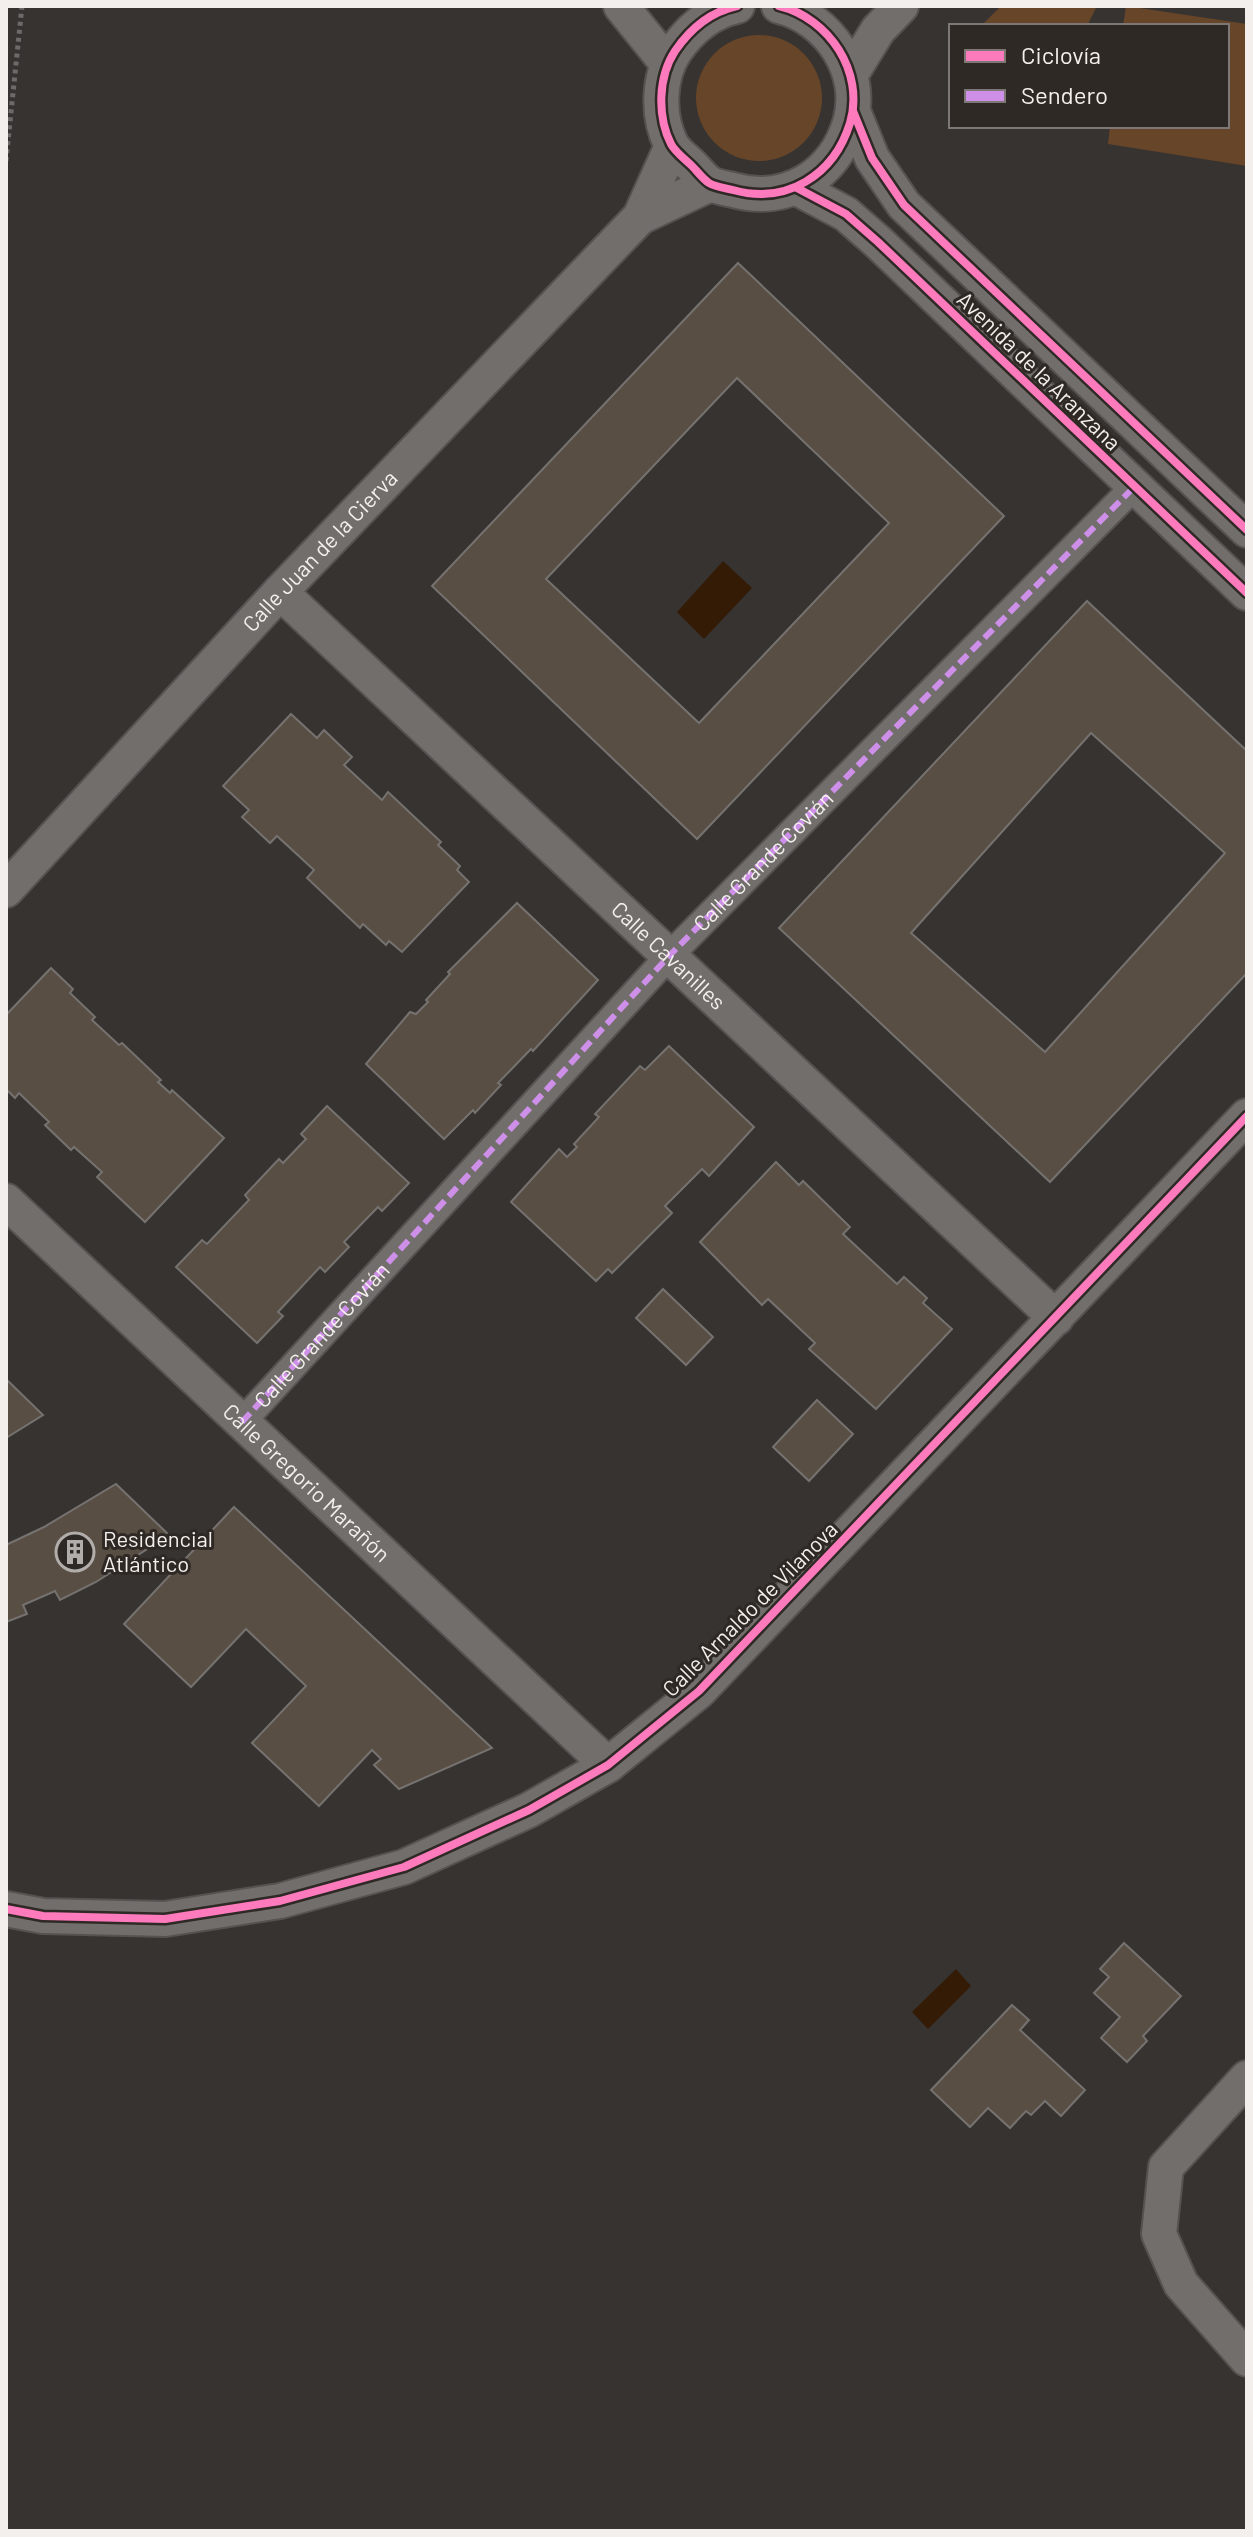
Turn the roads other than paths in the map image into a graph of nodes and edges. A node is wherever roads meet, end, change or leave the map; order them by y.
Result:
1 (621, 6) edge
2 (782, 6) edge
3 (901, 6) edge
4 (726, 7) edge
5 (667, 63) junction
6 (851, 74) junction
7 (853, 111) junction
8 (672, 146) junction
9 (710, 184) junction
10 (797, 188) junction
11 (640, 217) junction
12 (1135, 486) junction
13 (1247, 530) edge
14 (280, 592) junction
15 (1247, 593) edge
16 (6, 890) edge
17 (669, 956) junction
18 (1247, 1116) edge
19 (6, 1201) edge
20 (1056, 1318) junction
21 (242, 1422) junction
22 (608, 1765) junction
23 (6, 1909) edge
24 (1247, 2078) edge
25 (1247, 2359) edge

1 - 5 street
2 - 6 street
3 - 6 street
4 - 5 street
5 - 8 street
6 - 7 street
7 - 10 street
7 - 13 street, Avenida de la Aranzana
8 - 9 street
8 - 11 street, Calle Juan de la Cierva
9 - 10 street
9 - 11 street, Calle Juan de la Cierva
10 - 12 street, Avenida de la Aranzana
11 - 14 street, Calle Juan de la Cierva
12 - 15 street, Avenida de la Aranzana
12 - 17 street, Calle Grande Covián
14 - 16 street, Calle Juan de la Cierva
14 - 17 street, Calle Cavanilles
17 - 20 street, Calle Cavanilles
17 - 21 street, Calle Grande Covián
18 - 20 street, Calle Arnaldo de Vilanova
19 - 21 street, Calle Gregorio Marañón
20 - 22 street, Calle Arnaldo de Vilanova
21 - 22 street, Calle Gregorio Marañón
22 - 23 street, Calle Arnaldo de Vilanova
24 - 25 street

